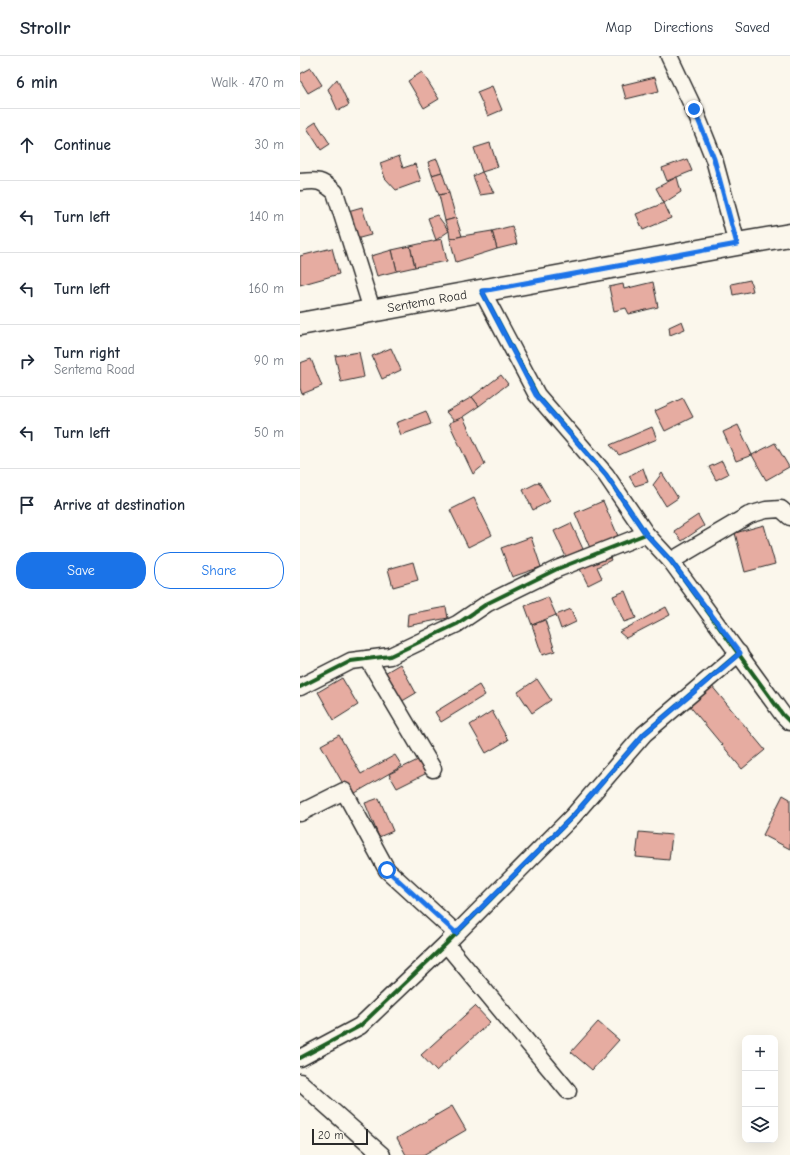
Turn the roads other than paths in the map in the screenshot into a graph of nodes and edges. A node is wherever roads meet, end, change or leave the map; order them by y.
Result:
1 (670, 56) edge
2 (300, 182) edge
3 (790, 235) edge
4 (737, 244) junction
5 (482, 291) junction
6 (372, 310) junction
7 (300, 324) edge
8 (790, 517) edge
9 (646, 534) junction
10 (671, 561) junction
11 (740, 653) junction
12 (368, 659) junction
13 (300, 687) edge
14 (790, 722) edge
15 (433, 769) dead end
16 (300, 813) edge
17 (451, 939) junction
18 (300, 1058) edge
19 (300, 1082) edge
20 (568, 1091) dead end
21 (382, 1155) edge

1 - 4 street
2 - 6 street
3 - 4 main road, Sentema Road
4 - 5 main road, Sentema Road
5 - 6 main road, Sentema Road
5 - 9 street
6 - 7 main road, Sentema Road
8 - 10 street
9 - 10 street
9 - 12 street
10 - 11 street
11 - 14 street
11 - 17 street
12 - 13 street
12 - 15 street
16 - 17 street
17 - 18 street
17 - 20 street
19 - 21 street

